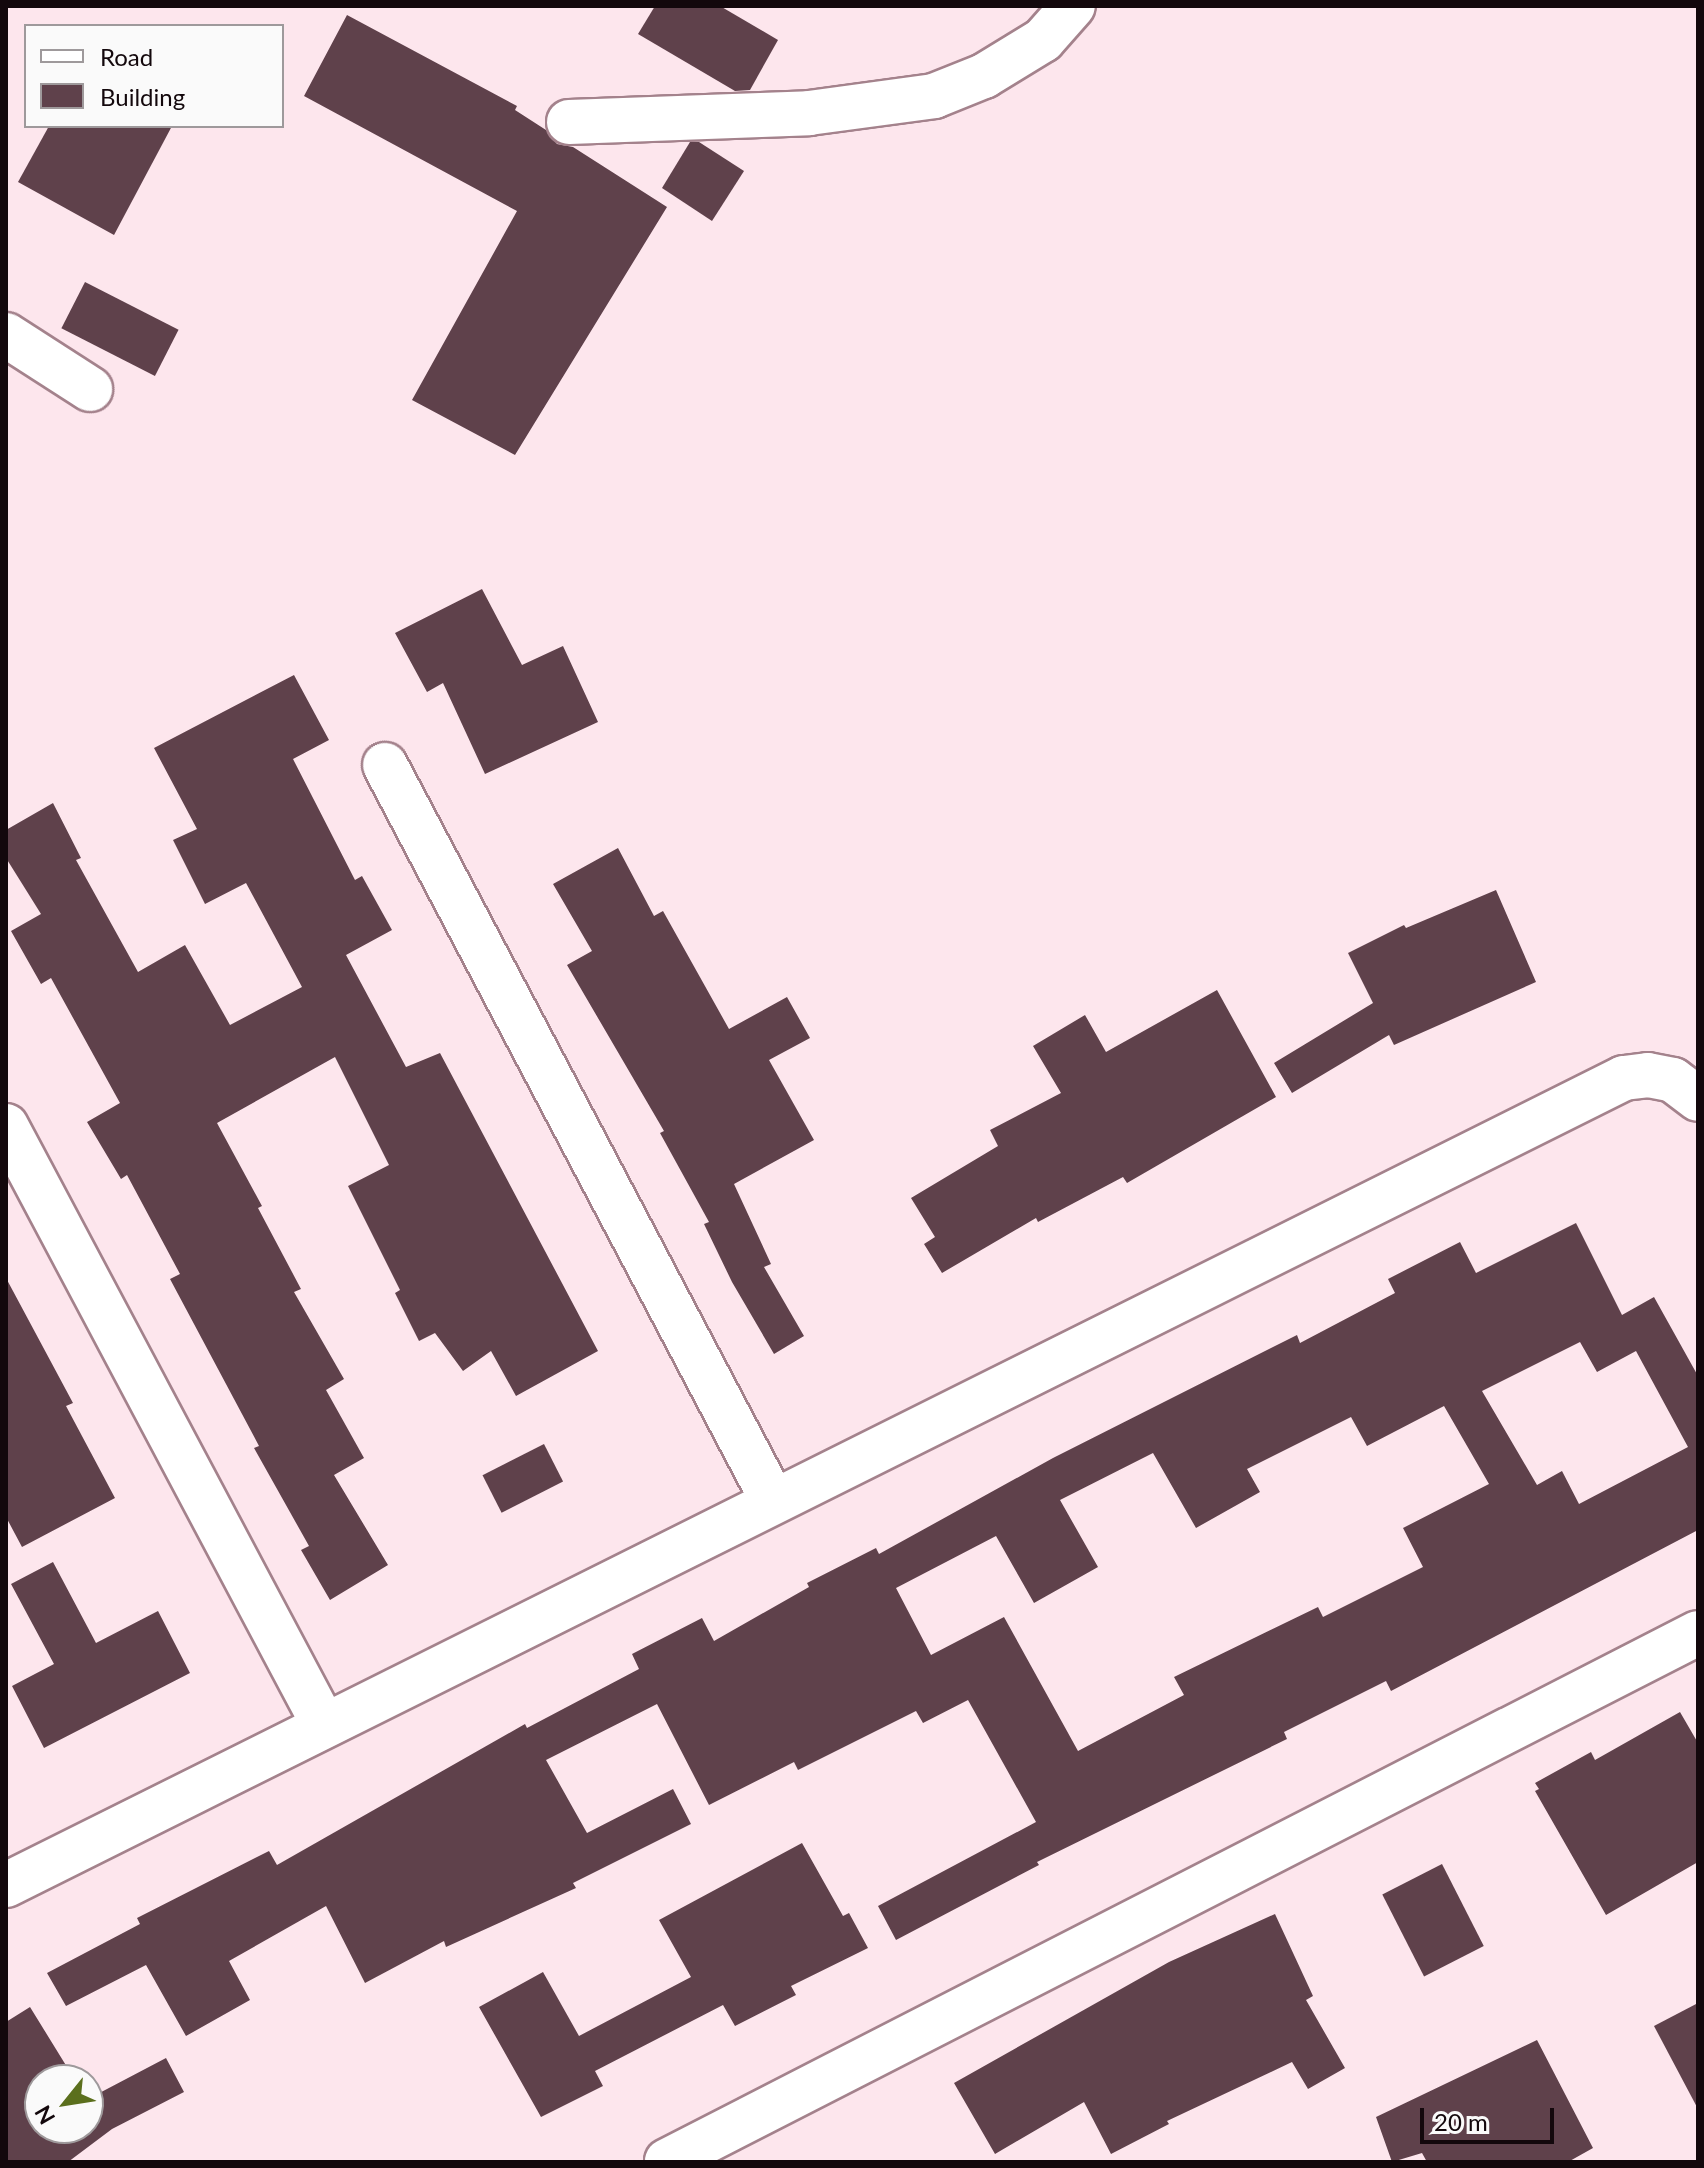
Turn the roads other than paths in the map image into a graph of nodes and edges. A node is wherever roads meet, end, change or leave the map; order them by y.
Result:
1 (1073, 6) edge
2 (569, 122) dead end
3 (6, 335) edge
4 (90, 389) dead end
5 (385, 765) dead end
6 (1698, 1099) edge
7 (6, 1126) edge
8 (773, 1501) junction
9 (1698, 1633) edge
10 (324, 1725) junction
11 (6, 1885) edge
12 (667, 2161) edge

1 - 2 street
3 - 4 street
5 - 8 street
6 - 8 street
7 - 10 street
8 - 10 street
9 - 12 street
10 - 11 street

